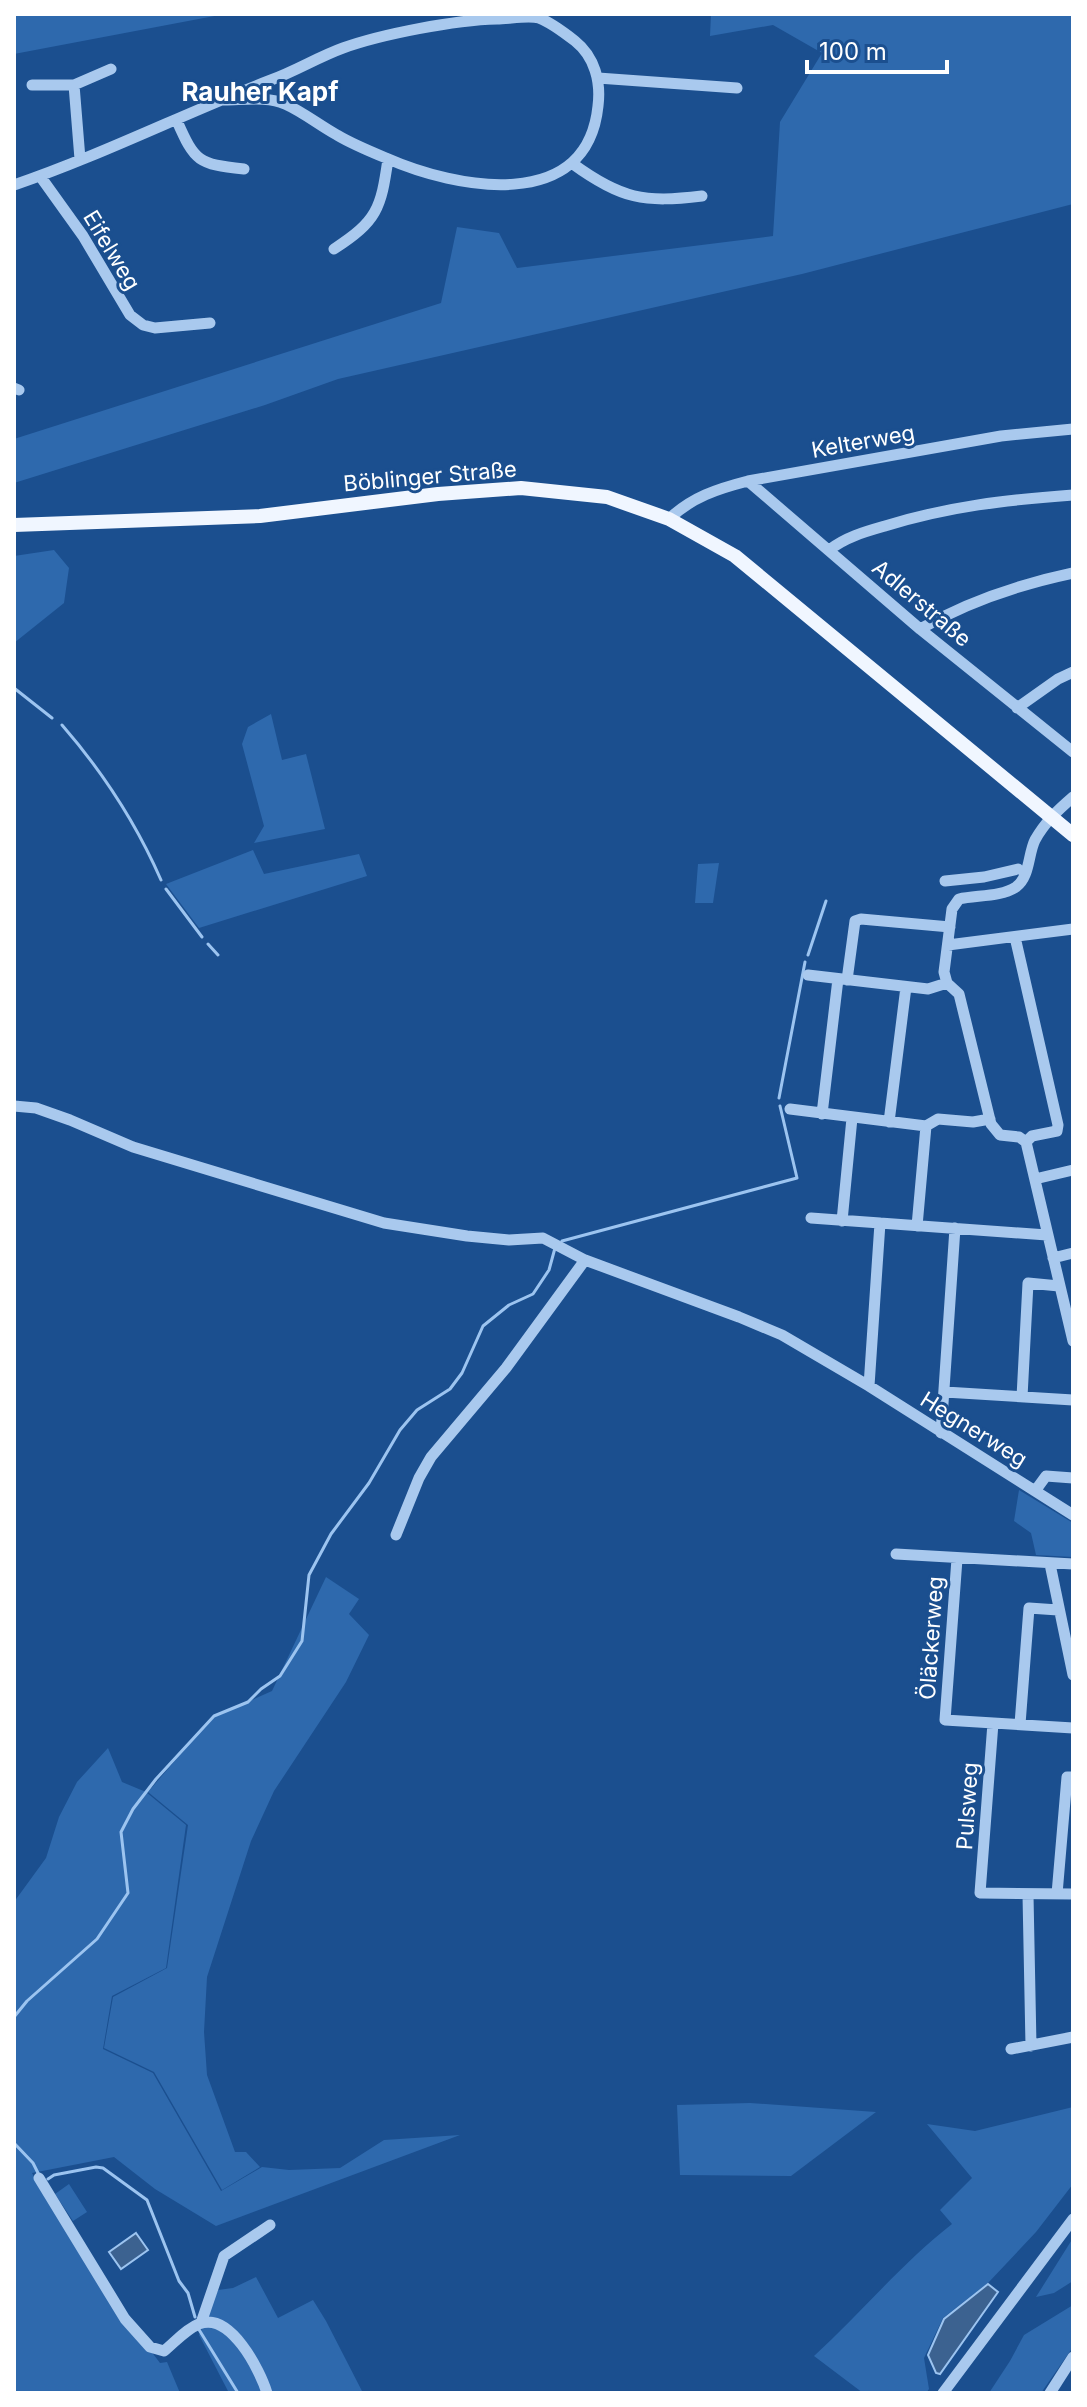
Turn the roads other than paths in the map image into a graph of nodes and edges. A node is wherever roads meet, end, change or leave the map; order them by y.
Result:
1 (541, 16) edge
2 (111, 69) dead end
3 (598, 78) junction
4 (273, 80) junction
5 (32, 85) dead end
6 (74, 85) junction
7 (737, 88) dead end
8 (225, 100) junction
9 (282, 102) junction
10 (177, 121) junction
11 (80, 159) junction
12 (388, 159) junction
13 (573, 164) junction
14 (244, 169) dead end
15 (40, 176) junction
16 (14, 185) edge
17 (702, 196) dead end
18 (334, 249) dead end
19 (210, 323) dead end
20 (1073, 429) edge
21 (748, 481) junction
22 (1073, 495) edge
23 (669, 519) junction
24 (14, 525) edge
25 (829, 550) junction
26 (1073, 573) edge
27 (920, 629) junction
28 (1073, 672) edge
29 (1017, 708) junction
30 (1073, 752) edge
31 (1073, 797) edge
32 (1051, 816) junction
33 (1073, 835) edge
34 (1018, 869) dead end
35 (945, 881) dead end
36 (950, 927) junction
37 (1073, 929) edge
38 (1015, 937) junction
39 (948, 945) junction
40 (808, 975) dead end
41 (843, 979) junction
42 (947, 983) junction
43 (906, 987) junction
44 (14, 1106) edge
45 (790, 1109) dead end
46 (822, 1114) junction
47 (852, 1118) junction
48 (990, 1119) junction
49 (889, 1122) junction
50 (926, 1126) junction
51 (1026, 1142) junction
52 (1073, 1170) edge
53 (1035, 1179) junction
54 (811, 1218) dead end
55 (842, 1221) junction
56 (880, 1223) junction
57 (917, 1226) junction
58 (955, 1228) junction
59 (1047, 1235) junction
60 (1073, 1253) edge
61 (1053, 1258) junction
62 (585, 1260) junction
63 (1059, 1286) junction
64 (1073, 1339) edge
65 (869, 1386) junction
66 (945, 1392) junction
67 (1022, 1397) junction
68 (1073, 1400) edge
69 (941, 1433) junction
70 (1073, 1478) edge
71 (1035, 1491) junction
72 (1073, 1515) edge
73 (396, 1535) dead end
74 (896, 1554) dead end
75 (957, 1559) junction
76 (1050, 1564) junction
77 (1073, 1564) edge
78 (1058, 1610) junction
79 (1073, 1675) edge
80 (993, 1723) junction
81 (1020, 1724) junction
82 (1073, 1728) edge
83 (1073, 1777) edge
84 (1057, 1894) junction
85 (1073, 1894) edge
86 (1028, 1895) junction
87 (1073, 2037) edge
88 (1031, 2046) junction
89 (1011, 2049) dead end
90 (39, 2178) dead end
91 (1073, 2219) edge
92 (270, 2225) dead end
93 (201, 2323) junction
94 (1073, 2357) edge
95 (267, 2393) edge
96 (943, 2393) edge
97 (1050, 2393) edge

1 - 3 street
1 - 4 street
2 - 6 street
3 - 7 street
3 - 13 street
4 - 8 street
4 - 9 street
5 - 6 street
6 - 11 street
8 - 9 street
8 - 10 street
9 - 12 street
10 - 11 street
10 - 14 street
11 - 15 street
12 - 13 street
12 - 18 street
13 - 17 street
15 - 16 street
15 - 19 street, Eifelweg
20 - 21 street, Kelterweg
21 - 23 street, Kelterweg
21 - 25 street, Adlerstraße
22 - 25 street
23 - 24 main road, Böblinger Straße
23 - 32 main road, Böblinger Straße
25 - 27 street, Adlerstraße
26 - 27 street
27 - 29 street, Adlerstraße
28 - 29 street
29 - 30 street, Adlerstraße
31 - 32 street
32 - 33 main road, Böblinger Straße
32 - 36 street
34 - 35 street
36 - 39 street
36 - 41 street
37 - 38 street
38 - 39 street
38 - 51 street
39 - 42 street
40 - 41 street
41 - 43 street
41 - 46 street
42 - 43 street
42 - 48 street
43 - 49 street
44 - 62 street, Hegnerweg
45 - 46 street
46 - 47 street
47 - 49 street
47 - 55 street
48 - 50 street
48 - 51 street
49 - 50 street
50 - 57 street
51 - 53 street
52 - 53 street
53 - 59 street
54 - 55 street
55 - 56 street
56 - 57 street
56 - 65 street
57 - 58 street
58 - 59 street
58 - 66 street
59 - 61 street
60 - 61 street
61 - 63 street
62 - 65 street, Hegnerweg
62 - 73 street
63 - 64 street
63 - 67 street
65 - 69 street, Hegnerweg
66 - 67 street
66 - 69 street
67 - 68 street
69 - 71 street, Hegnerweg
70 - 71 street
71 - 72 street, Hegnerweg
74 - 75 street, Öläckerweg
75 - 76 street, Öläckerweg
75 - 80 street, Öläckerweg
76 - 77 street, Öläckerweg
76 - 78 street
78 - 79 street
78 - 81 street
80 - 81 street
80 - 86 street, Pulsweg
81 - 82 street
83 - 84 street
84 - 85 street
84 - 86 street
86 - 88 street
87 - 88 street
88 - 89 street
90 - 93 street
91 - 96 street
92 - 93 street
93 - 95 street
94 - 97 street

